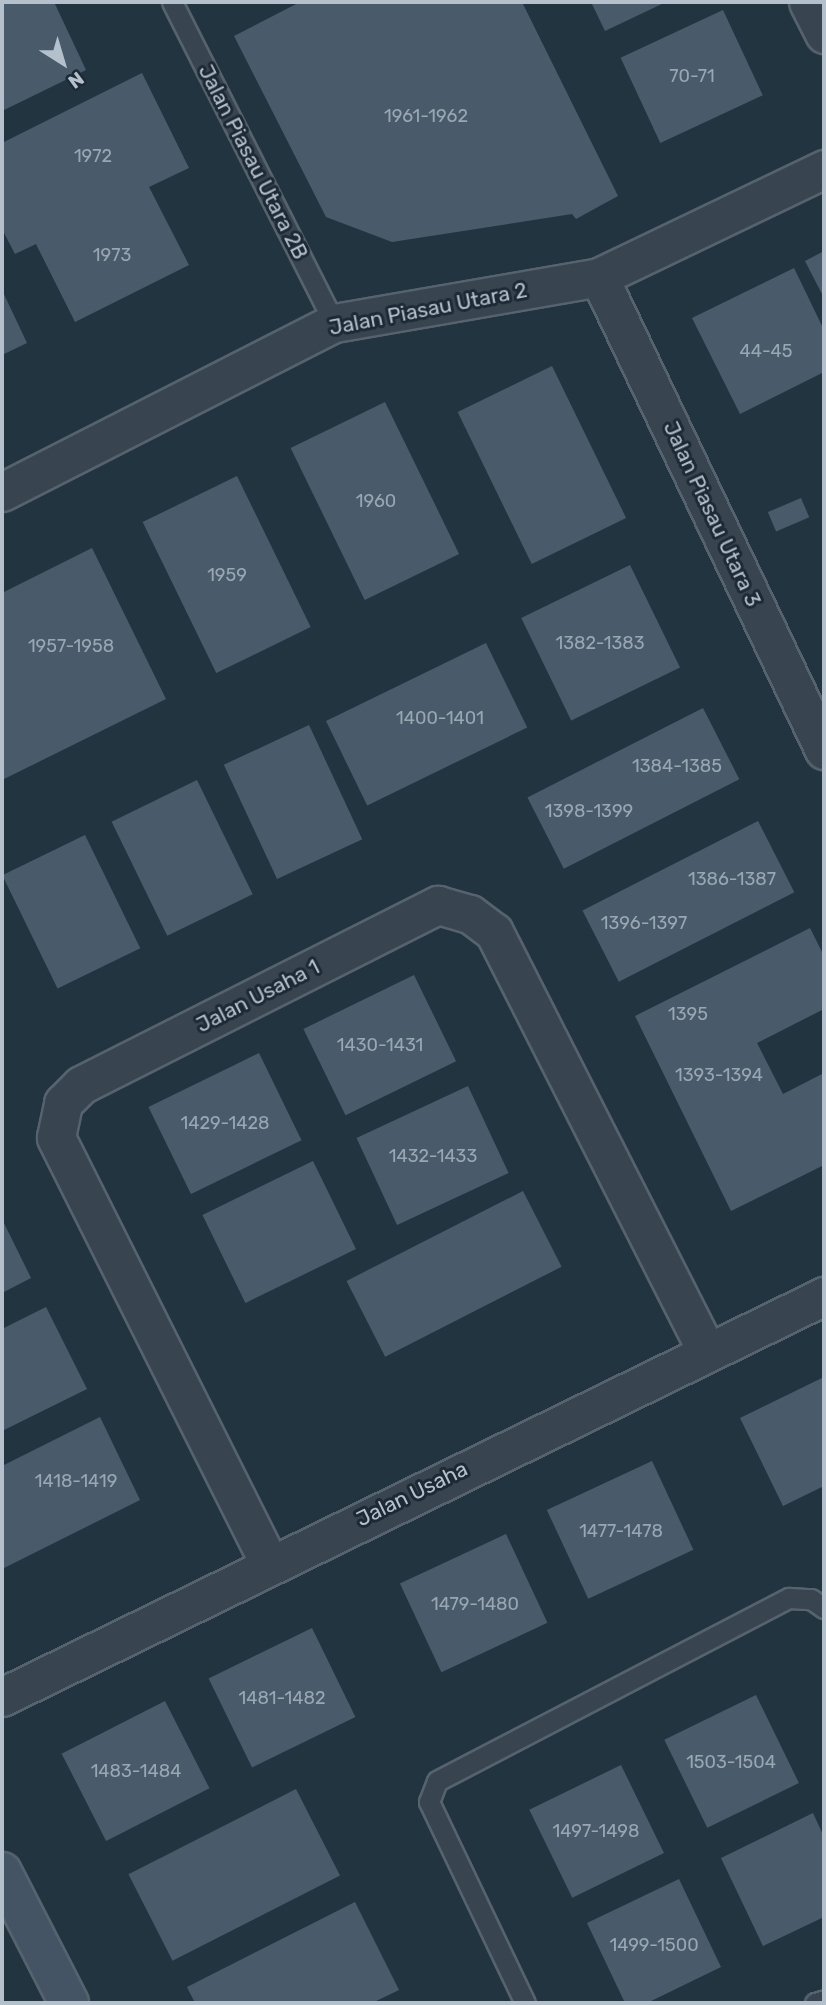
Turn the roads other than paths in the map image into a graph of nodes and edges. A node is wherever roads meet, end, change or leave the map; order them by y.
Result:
1 (172, 2) edge
2 (808, 2) edge
3 (824, 34) edge
4 (824, 169) edge
5 (599, 277) junction
6 (334, 323) junction
7 (2, 492) edge
8 (811, 688) edge
9 (824, 750) edge
10 (824, 1296) edge
11 (707, 1352) junction
12 (269, 1563) junction
13 (824, 1608) edge
14 (2, 1697) edge
15 (2, 1871) edge
16 (824, 2000) edge
17 (69, 2003) edge
18 (525, 2003) edge
19 (815, 2003) edge

1 - 6 lane, Jalan Piasau Utara 2B
2 - 3 street
4 - 5 street, Jalan Piasau Utara 2
5 - 6 street, Jalan Piasau Utara 2
5 - 8 street, Jalan Piasau Utara 3
6 - 7 street, Jalan Piasau Utara 2
8 - 9 street, Jalan Piasau Utara 3
10 - 11 street, Jalan Usaha
11 - 12 street, Jalan Usaha
11 - 12 street, Jalan Usaha 1
12 - 14 street, Jalan Usaha
13 - 18 lane
15 - 17 street
16 - 19 lane

